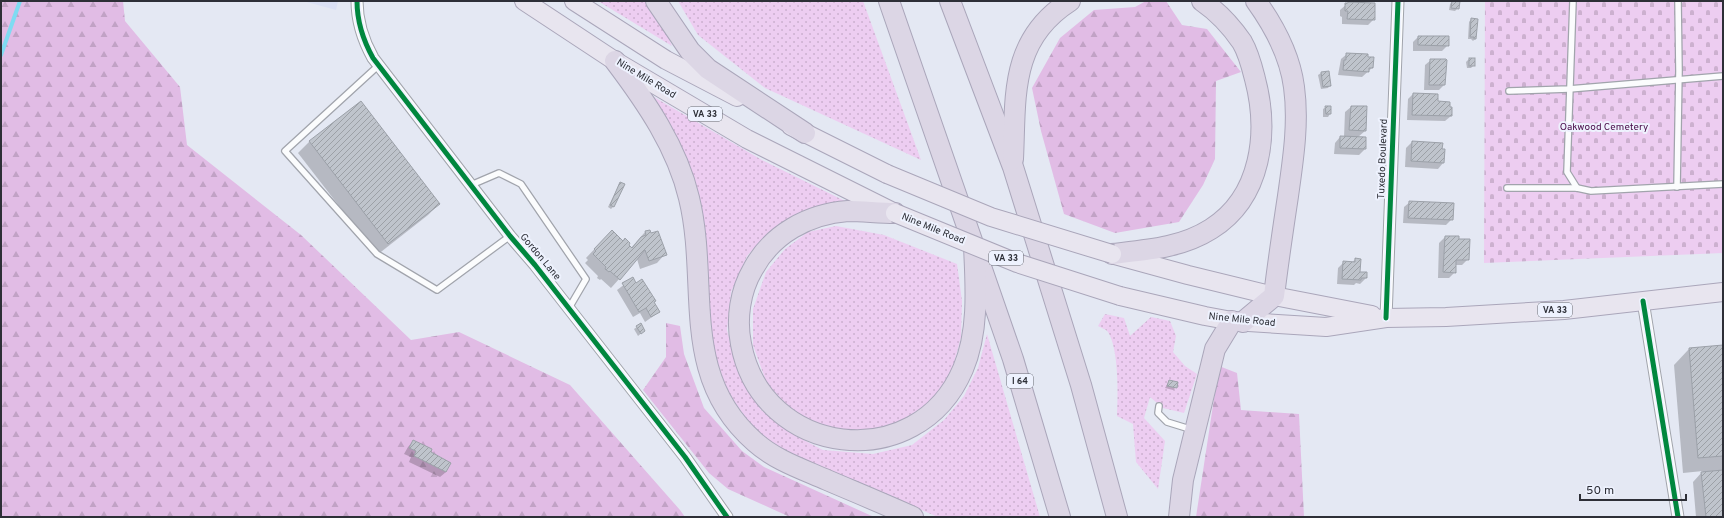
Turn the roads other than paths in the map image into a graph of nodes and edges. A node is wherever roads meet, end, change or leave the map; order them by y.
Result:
1 (357, 1) edge
2 (524, 1) edge
3 (574, 1) edge
4 (656, 1) edge
5 (889, 1) edge
6 (950, 1) edge
7 (1070, 1) edge
8 (1202, 1) edge
9 (1256, 1) edge
10 (1398, 1) edge
11 (1573, 1) edge
12 (1678, 1) edge
13 (615, 61) junction
14 (379, 65) junction
15 (1723, 76) edge
16 (1679, 79) junction
17 (1570, 88) junction
18 (1509, 91) dead end
19 (805, 133) junction
20 (1013, 167) junction
21 (1723, 184) edge
22 (471, 185) junction
23 (1678, 187) junction
24 (1507, 188) dead end
25 (1578, 188) junction
26 (895, 213) junction
27 (510, 236) junction
28 (974, 248) junction
29 (1112, 254) junction
30 (1723, 292) edge
31 (1274, 296) junction
32 (1643, 301) junction
33 (569, 308) junction
34 (1386, 318) junction
35 (1238, 321) junction
36 (1158, 406) dead end
37 (1195, 431) junction
38 (727, 517) edge
39 (913, 517) edge
40 (1060, 517) edge
41 (1117, 517) edge
42 (1178, 517) edge
43 (1678, 517) edge

1 - 14 street, Gordon Lane
2 - 13 main road, Nine Mile Road / VA 33
3 - 19 main road, Nine Mile Road / VA 33
4 - 19 highway
5 - 28 highway, I 64
6 - 20 highway
7 - 20 highway
8 - 29 highway
9 - 31 highway
10 - 34 street, Tuxedo Boulevard
11 - 17 lane
12 - 16 lane
13 - 26 main road, Nine Mile Road / VA 33
13 - 39 highway
14 - 22 street, Gordon Lane
14 - 27 lane
15 - 16 lane
16 - 17 lane
16 - 23 lane
17 - 18 lane
17 - 25 lane
19 - 29 main road, Nine Mile Road / VA 33, bridge
20 - 41 highway
21 - 23 lane
22 - 27 street, Gordon Lane
22 - 33 lane
23 - 25 lane
24 - 25 lane
26 - 28 highway
26 - 35 main road, Nine Mile Road / VA 33, bridge
27 - 33 street, Gordon Lane
28 - 40 highway, I 64
29 - 31 main road, Nine Mile Road / VA 33
30 - 32 main road, Nine Mile Road / VA 33
31 - 34 main road, Nine Mile Road / VA 33
31 - 35 highway
32 - 34 main road, Nine Mile Road / VA 33
32 - 43 street
33 - 38 street, Gordon Lane
34 - 35 main road, Nine Mile Road / VA 33
35 - 37 highway
36 - 37 lane
37 - 42 highway

